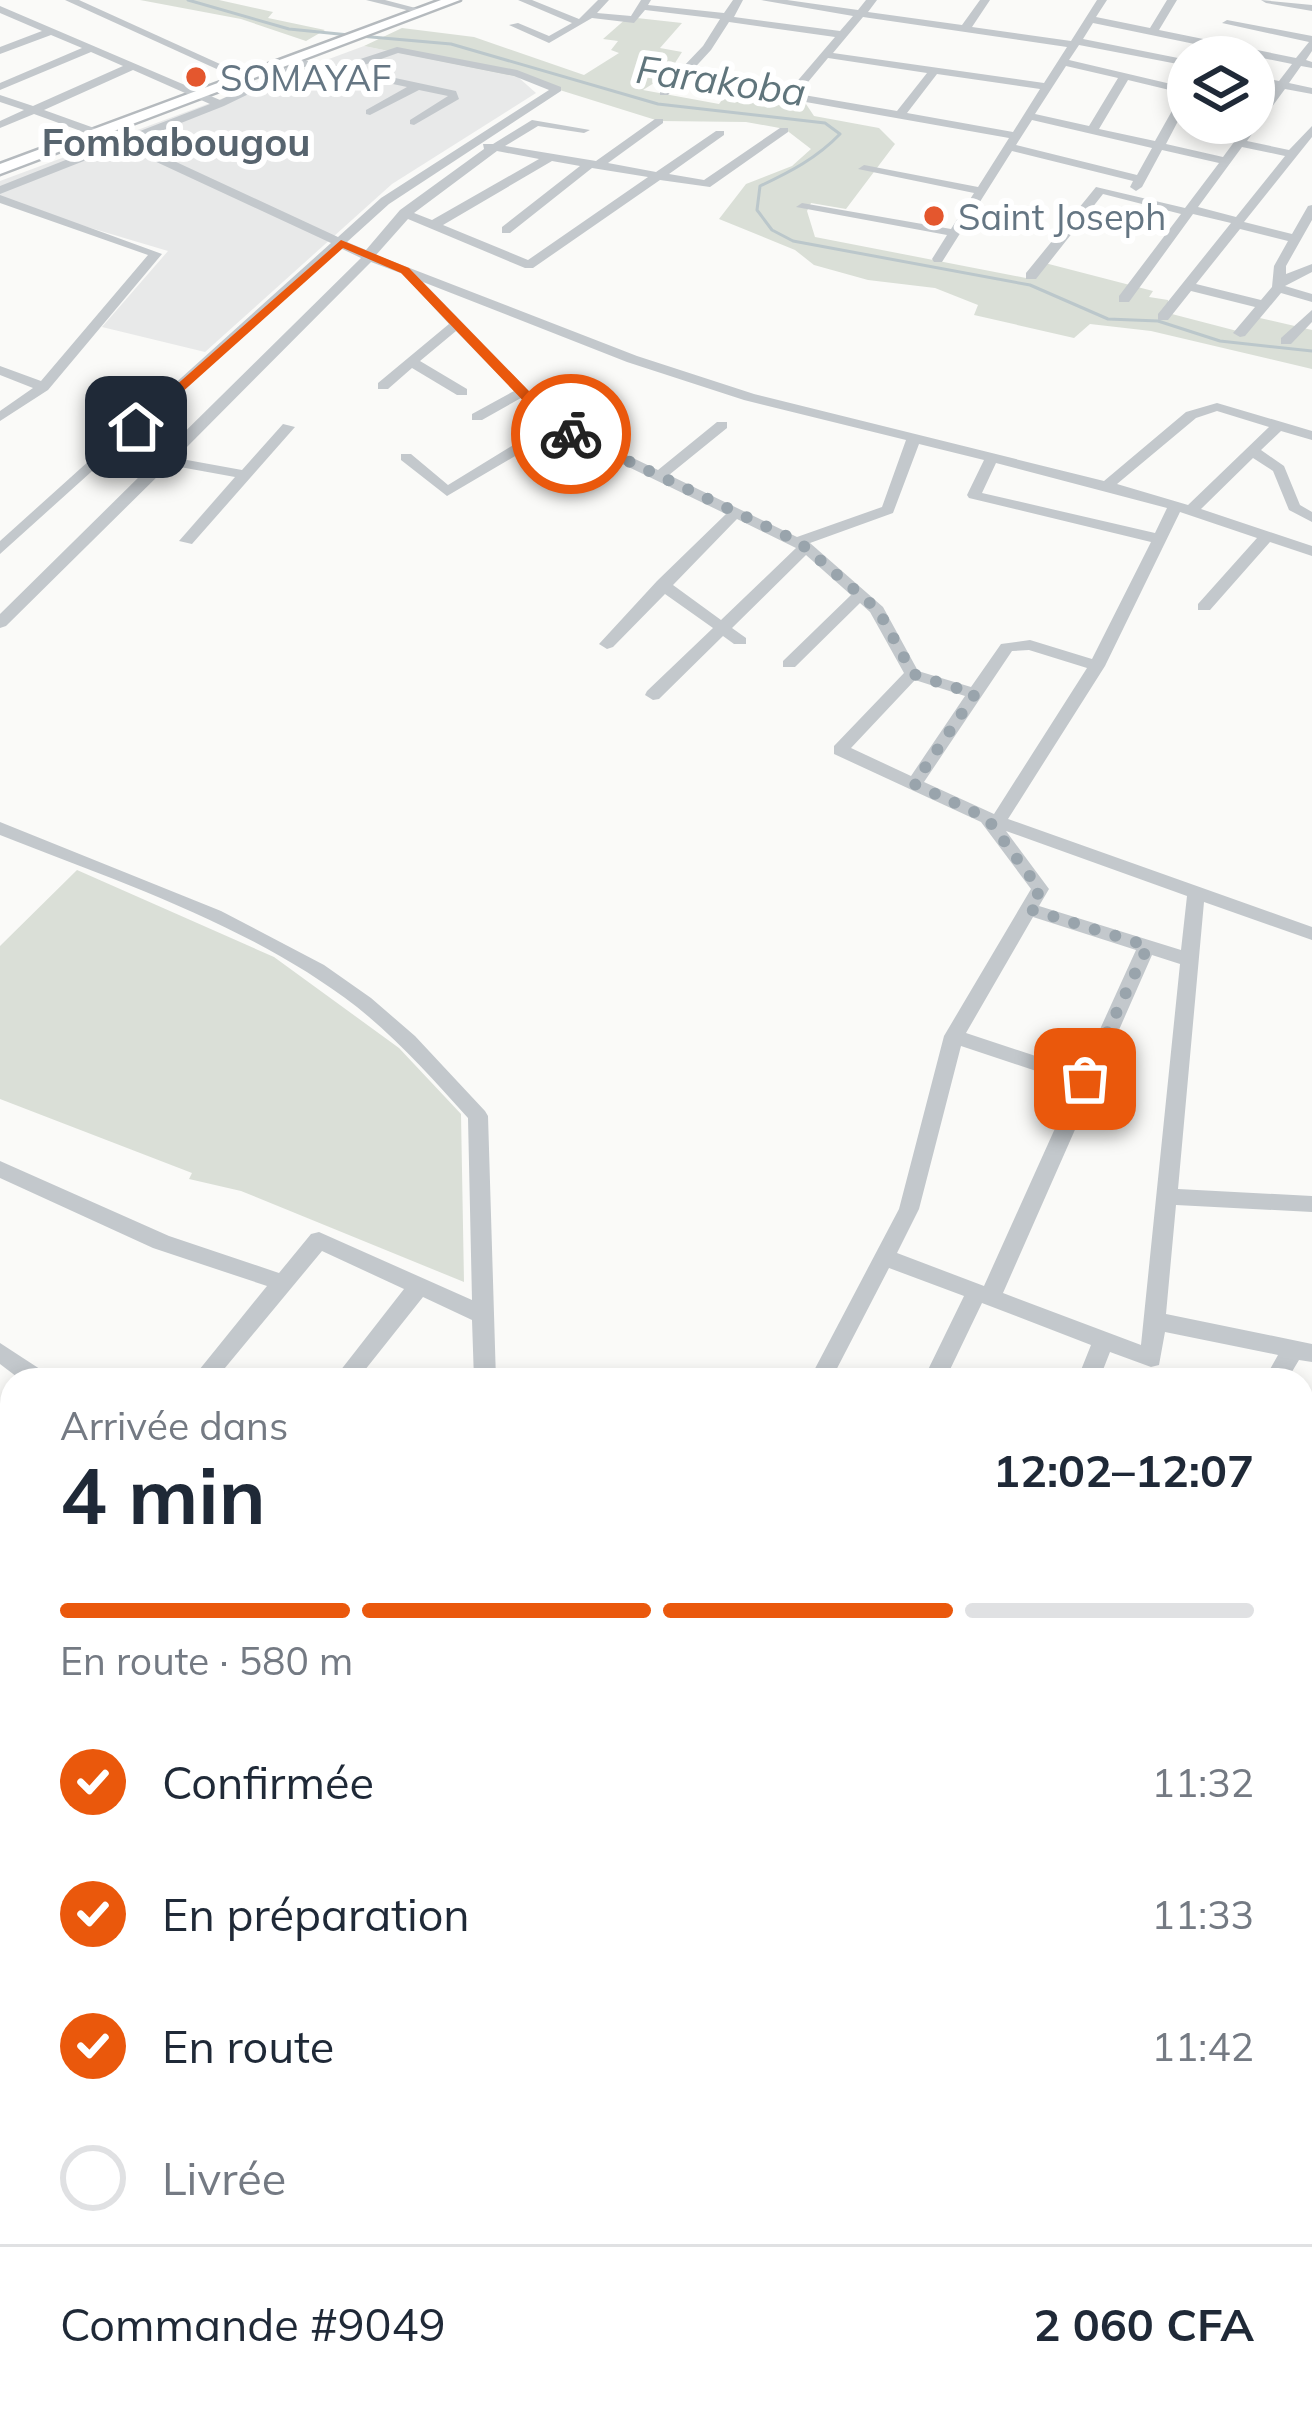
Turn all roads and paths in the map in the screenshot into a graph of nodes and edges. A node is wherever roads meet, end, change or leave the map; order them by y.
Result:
1 (70, 0) edge
2 (371, 0) edge
3 (523, 0) edge
4 (568, 0) edge
5 (604, 0) edge
6 (738, 0) edge
7 (766, 0) edge
8 (872, 0) edge
9 (985, 0) edge
10 (1102, 0) edge
11 (1172, 0) edge
12 (1275, 1) edge
13 (644, 3) edge
14 (816, 3) edge
15 (432, 5) edge
16 (1312, 8) edge
17 (3, 12) edge
18 (551, 12) junction
19 (861, 14) junction
20 (729, 18) junction
21 (585, 19) junction
22 (1090, 19) junction
23 (126, 25) junction
24 (522, 28) junction
25 (964, 29) junction
26 (50, 31) junction
27 (110, 31) dead end
28 (1153, 32) junction
29 (844, 35) junction
30 (501, 36) dead end
31 (1219, 36) edge
32 (1167, 37) edge
33 (1312, 42) edge
34 (87, 43) junction
35 (1075, 43) junction
36 (323, 45) junction
37 (0, 52) edge
38 (827, 55) junction
39 (1167, 59) edge
40 (1275, 59) edge
41 (300, 61) junction
42 (1063, 62) junction
43 (1305, 63) edge
44 (131, 67) junction
45 (339, 69) junction
46 (934, 71) junction
47 (236, 74) junction
48 (683, 76) junction
49 (1124, 77) junction
50 (1275, 84) edge
51 (421, 85) junction
52 (1282, 85) junction
53 (0, 87) edge
54 (1047, 87) junction
55 (1167, 87) edge
56 (285, 89) dead end
57 (1312, 91) edge
58 (664, 93) dead end
59 (192, 94) junction
60 (792, 94) junction
61 (1275, 94) edge
62 (0, 101) edge
63 (220, 104) junction
64 (29, 112) junction
65 (370, 112) dead end
66 (902, 112) junction
67 (1029, 116) junction
68 (658, 121) dead end
69 (414, 122) dead end
70 (0, 125) edge
71 (1312, 129) edge
72 (584, 130) dead end
73 (784, 130) dead end
74 (1167, 130) edge
75 (1092, 131) junction
76 (720, 133) dead end
77 (94, 134) junction
78 (1014, 141) junction
79 (473, 142) junction
80 (127, 143) junction
81 (1238, 144) edge
82 (1244, 144) edge
83 (1158, 146) junction
84 (494, 148) junction
85 (692, 152) junction
86 (709, 154) dead end
87 (1292, 154) junction
88 (726, 156) dead end
89 (549, 158) junction
90 (742, 159) junction
91 (1226, 161) junction
92 (0, 165) edge
93 (593, 165) junction
94 (864, 169) dead end
95 (656, 176) junction
96 (1140, 178) junction
97 (982, 191) junction
98 (0, 195) edge
99 (1130, 198) junction
100 (802, 207) dead end
101 (1312, 209) edge
102 (1190, 210) junction
103 (404, 213) junction
104 (1237, 223) junction
105 (433, 225) junction
106 (506, 230) dead end
107 (955, 232) junction
108 (1293, 238) junction
109 (341, 243) junction
110 (368, 256) junction
111 (938, 259) dead end
112 (1312, 268) edge
113 (405, 271) junction
114 (1031, 276) dead end
115 (1278, 285) junction
116 (1188, 286) junction
117 (1312, 298) edge
118 (1124, 299) dead end
119 (1261, 304) junction
120 (1312, 314) edge
121 (1163, 317) dead end
122 (456, 323) junction
123 (1240, 333) dead end
124 (1286, 341) dead end
125 (413, 363) junction
126 (0, 370) edge
127 (383, 386) dead end
128 (43, 387) junction
129 (462, 392) dead end
130 (522, 392) junction
131 (0, 417) edge
132 (477, 417) dead end
133 (1280, 424) junction
134 (722, 425) dead end
135 (555, 426) junction
136 (288, 427) dead end
137 (1312, 436) edge
138 (914, 439) junction
139 (1253, 451) junction
140 (406, 458) dead end
141 (991, 459) junction
142 (164, 460) junction
143 (246, 475) junction
144 (657, 478) junction
145 (1106, 486) junction
146 (1183, 508) junction
147 (734, 514) junction
148 (1312, 518) edge
149 (1312, 532) edge
150 (1268, 535) junction
151 (1160, 539) junction
152 (187, 541) dead end
153 (1286, 541) junction
154 (802, 545) junction
155 (0, 549) edge
156 (1312, 551) edge
157 (662, 584) junction
158 (861, 593) junction
159 (1204, 607) dead end
160 (0, 623) edge
161 (722, 628) junction
162 (740, 641) dead end
163 (607, 644) dead end
164 (789, 664) dead end
165 (1097, 665) junction
166 (913, 674) junction
167 (653, 694) dead end
168 (975, 694) junction
169 (914, 784) junction
170 (993, 820) junction
171 (0, 828) edge
172 (1196, 893) junction
173 (1029, 909) junction
174 (1312, 934) edge
175 (1148, 946) junction
176 (1190, 960) junction
177 (954, 1036) junction
178 (1085, 1079) junction
179 (0, 1169) edge
180 (1170, 1197) junction
181 (1312, 1204) edge
182 (885, 1257) junction
183 (284, 1283) junction
184 (419, 1286) junction
185 (984, 1294) junction
186 (481, 1314) junction
187 (1155, 1321) junction
188 (1104, 1340) junction
189 (1302, 1351) edge
190 (212, 1368) edge
191 (362, 1368) edge
192 (484, 1368) edge
193 (826, 1368) edge
194 (941, 1368) edge
195 (1093, 1368) edge

1 - 23 street
2 - 15 street
3 - 18 street
4 - 18 street
5 - 21 street
6 - 20 street
7 - 14 street
8 - 19 street
9 - 25 street
10 - 22 street
11 - 28 street
12 - 16 street
13 - 20 street
13 - 21 street
14 - 19 street
15 - 36 main road
17 - 26 street
18 - 21 street
18 - 24 street
19 - 25 street
19 - 29 street
20 - 29 street
20 - 48 street
21 - 24 street
22 - 28 street
22 - 35 street
23 - 27 street
23 - 47 street
24 - 30 street
25 - 35 street
26 - 34 street
26 - 37 street
28 - 32 street
29 - 38 street
31 - 33 street
33 - 43 street
34 - 44 street
34 - 53 street
35 - 39 street
35 - 42 street
36 - 41 main road
36 - 47 main road
38 - 46 street
38 - 60 street
40 - 43 street
41 - 45 street
41 - 59 main road
41 - 63 street
42 - 49 street
42 - 54 street
43 - 52 street
44 - 59 street
44 - 64 street
45 - 51 street
45 - 56 street
45 - 79 street
46 - 54 street
46 - 66 street
47 - 59 main road
48 - 58 street
48 - 60 street
49 - 55 street
49 - 75 street
50 - 52 street
51 - 65 street
51 - 69 street
52 - 57 street
52 - 61 street
54 - 67 street
59 - 63 street
59 - 77 main road
60 - 66 street
62 - 64 street
63 - 80 street
64 - 70 street
64 - 77 street
66 - 78 street
67 - 75 street
67 - 78 street
68 - 93 street
71 - 87 street
72 - 84 street
73 - 90 street
74 - 83 street
75 - 83 street
76 - 85 street
77 - 80 street
77 - 92 main road
78 - 96 street
78 - 97 street
79 - 84 street
79 - 109 street
80 - 98 street
80 - 109 street
81 - 91 street
82 - 87 street
83 - 91 street
83 - 96 street
84 - 89 street
84 - 103 street
85 - 86 street
85 - 95 street
87 - 104 street
88 - 90 street
89 - 93 street
89 - 105 street
90 - 95 street
91 - 102 street
93 - 95 street
93 - 106 street
94 - 97 street
95 - 105 street
96 - 99 street
97 - 107 street
98 - 128 street
99 - 102 street
99 - 114 street
100 - 107 street
101 - 108 street
102 - 104 street
102 - 118 street
103 - 105 street
103 - 110 street
104 - 108 street
104 - 116 street
107 - 111 street
108 - 115 street
109 - 110 street
109 - 155 street
110 - 113 street
110 - 142 street
112 - 115 street
113 - 122 street
113 - 138 street
115 - 117 street
115 - 119 street
116 - 119 street
116 - 121 street
119 - 123 street
120 - 124 street
122 - 125 street
122 - 130 street
125 - 127 street
125 - 129 street
126 - 128 street
128 - 131 street
130 - 132 street
130 - 135 street
133 - 137 street
133 - 139 street
133 - 145 street
134 - 144 street
135 - 140 street
135 - 144 street
136 - 143 street
138 - 141 street
138 - 154 street
139 - 146 street
139 - 148 street
141 - 145 street
141 - 151 street
142 - 143 street
142 - 160 street
143 - 152 street
144 - 147 street
145 - 146 street
146 - 150 street
146 - 151 street
147 - 154 street
147 - 157 street
149 - 153 street
150 - 153 street
150 - 159 street
151 - 165 street
153 - 156 street
154 - 158 street
154 - 161 street
157 - 161 street
157 - 163 street
158 - 164 street
158 - 166 street
161 - 162 street
161 - 167 street
165 - 168 street
165 - 170 street
166 - 168 street
166 - 169 street
168 - 169 street
169 - 170 street
170 - 172 street
170 - 173 street
171 - 186 street
172 - 174 street
172 - 176 street
173 - 175 street
173 - 177 street
175 - 176 street
175 - 178 street
176 - 180 street
177 - 178 street
177 - 182 street
178 - 185 street
179 - 183 street
180 - 181 street
180 - 187 street
182 - 185 street
182 - 193 street
183 - 184 street
183 - 190 street
184 - 186 street
184 - 191 street
185 - 188 street
185 - 194 street
186 - 192 street
187 - 188 street
187 - 189 street
188 - 195 street

